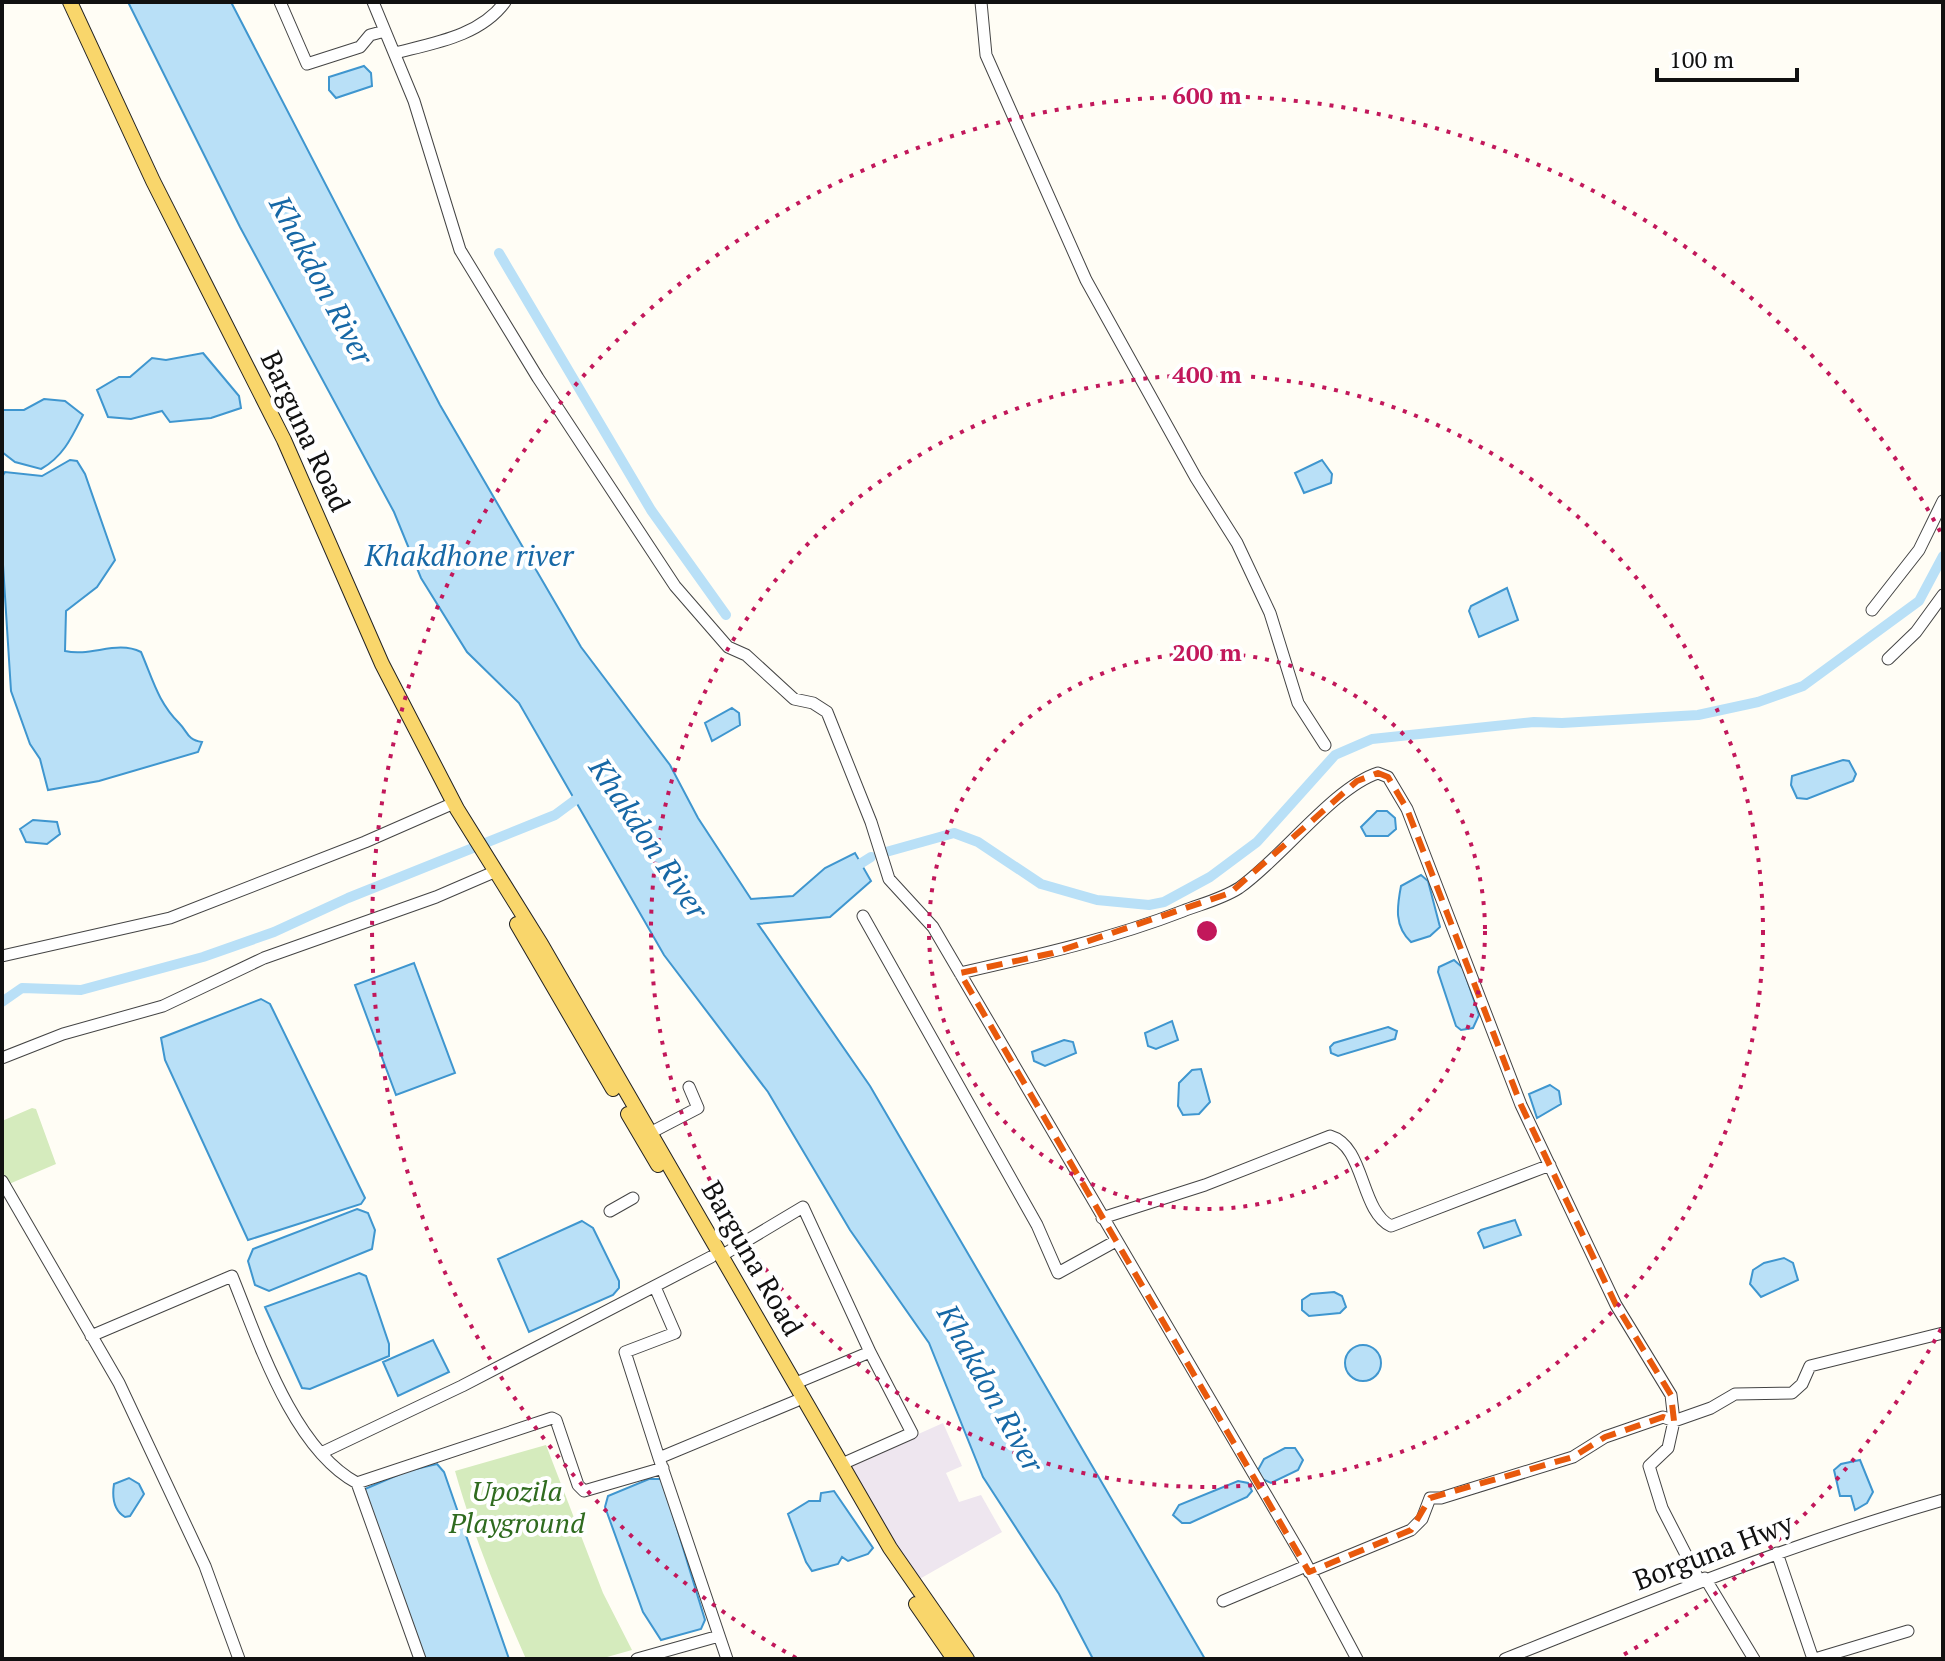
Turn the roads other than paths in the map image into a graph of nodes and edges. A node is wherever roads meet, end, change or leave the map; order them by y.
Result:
1 (70, 2) edge
2 (280, 2) edge
3 (373, 2) edge
4 (505, 2) edge
5 (981, 2) edge
6 (385, 31) junction
7 (395, 53) junction
8 (1943, 501) edge
9 (1943, 595) edge
10 (1872, 610) dead end
11 (1888, 659) dead end
12 (1325, 745) dead end
13 (456, 806) junction
14 (497, 876) junction
15 (863, 916) dead end
16 (2, 956) edge
17 (960, 973) junction
18 (2, 1058) edge
19 (689, 1087) dead end
20 (650, 1133) junction
21 (1550, 1165) junction
22 (2, 1181) edge
23 (633, 1198) dead end
24 (610, 1211) dead end
25 (1102, 1218) junction
26 (1116, 1241) junction
27 (716, 1256) junction
28 (655, 1287) junction
29 (1943, 1333) edge
30 (91, 1336) junction
31 (870, 1352) junction
32 (796, 1383) junction
33 (796, 1401) junction
34 (1674, 1421) junction
35 (321, 1453) junction
36 (661, 1463) junction
37 (842, 1464) junction
38 (357, 1483) junction
39 (1943, 1500) edge
40 (1777, 1553) junction
41 (1308, 1569) junction
42 (1702, 1579) junction
43 (1223, 1601) dead end
44 (1908, 1631) dead end
45 (719, 1636) junction
46 (239, 1659) edge
47 (420, 1659) edge
48 (637, 1659) edge
49 (727, 1659) edge
50 (954, 1659) edge
51 (967, 1659) edge
52 (1357, 1659) edge
53 (1505, 1659) edge
54 (1754, 1659) edge
55 (1814, 1659) edge

1 - 13 main road, Barguna Road
2 - 6 street
3 - 6 street
4 - 7 street
5 - 12 street
6 - 7 street
7 - 17 street
8 - 10 street
9 - 11 street
13 - 14 main road, Barguna Road
13 - 16 street
14 - 18 street
14 - 20 main road, Barguna Road
14 - 27 main road, Barguna Road
15 - 26 street
17 - 21 street
17 - 25 street
19 - 20 street
20 - 27 main road, Barguna Road
21 - 25 street
21 - 34 street
22 - 30 street
23 - 24 street
25 - 26 street
26 - 41 street
27 - 28 street
27 - 31 street
27 - 32 main road, Barguna Road
27 - 33 main road, Barguna Road
28 - 35 street
28 - 36 street
29 - 34 street
30 - 35 street
30 - 46 street
31 - 32 street
31 - 37 street
32 - 37 main road, Barguna Road
33 - 36 street
33 - 50 main road, Barguna Road
34 - 41 street
34 - 42 street
35 - 38 street
36 - 38 street
36 - 45 street
37 - 51 main road, Barguna Road
38 - 47 street
39 - 40 street, Borguna Hwy
40 - 42 street, Borguna Hwy
40 - 55 street
41 - 43 street
41 - 52 street
42 - 53 street, Borguna Hwy
42 - 54 street
44 - 55 street
45 - 48 street
45 - 49 street

